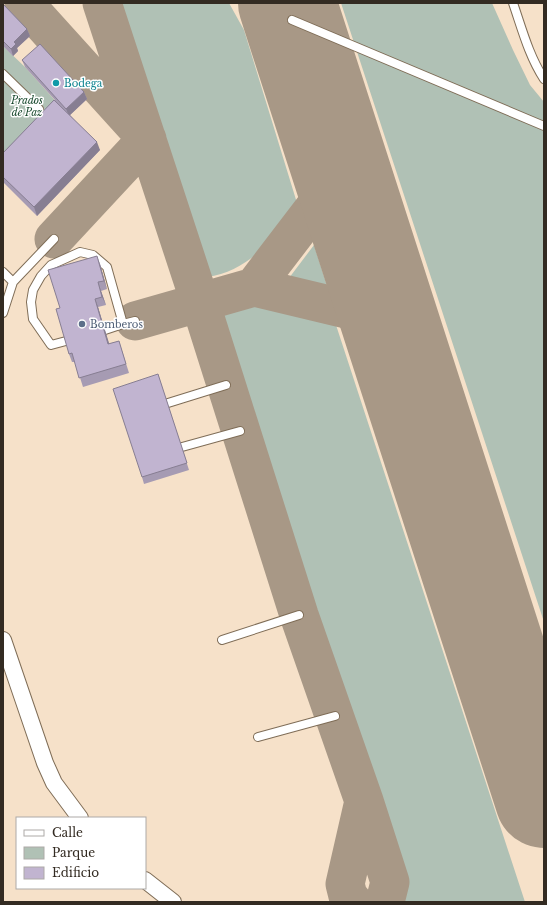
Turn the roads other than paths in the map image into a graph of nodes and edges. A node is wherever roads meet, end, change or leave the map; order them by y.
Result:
1 (513, 3) edge
2 (292, 20) dead end
3 (3, 74) edge
4 (544, 79) edge
5 (38, 110) dead end
6 (544, 126) edge
7 (54, 240) dead end
8 (3, 272) edge
9 (13, 282) junction
10 (3, 313) edge
11 (135, 321) dead end
12 (123, 324) junction
13 (105, 330) edge
14 (66, 341) edge
15 (226, 385) dead end
16 (168, 403) edge
17 (240, 431) dead end
18 (182, 447) edge
19 (300, 615) dead end
20 (3, 640) edge
21 (222, 640) dead end
22 (335, 716) dead end
23 (258, 737) dead end
24 (79, 817) edge
25 (146, 881) edge
26 (173, 902) edge

1 - 4 lane
2 - 6 lane
3 - 5 lane
7 - 9 lane
8 - 9 lane
9 - 10 lane
11 - 12 lane
12 - 13 lane
12 - 14 lane
15 - 16 lane
17 - 18 lane
19 - 21 lane
20 - 24 street
22 - 23 lane
25 - 26 street

